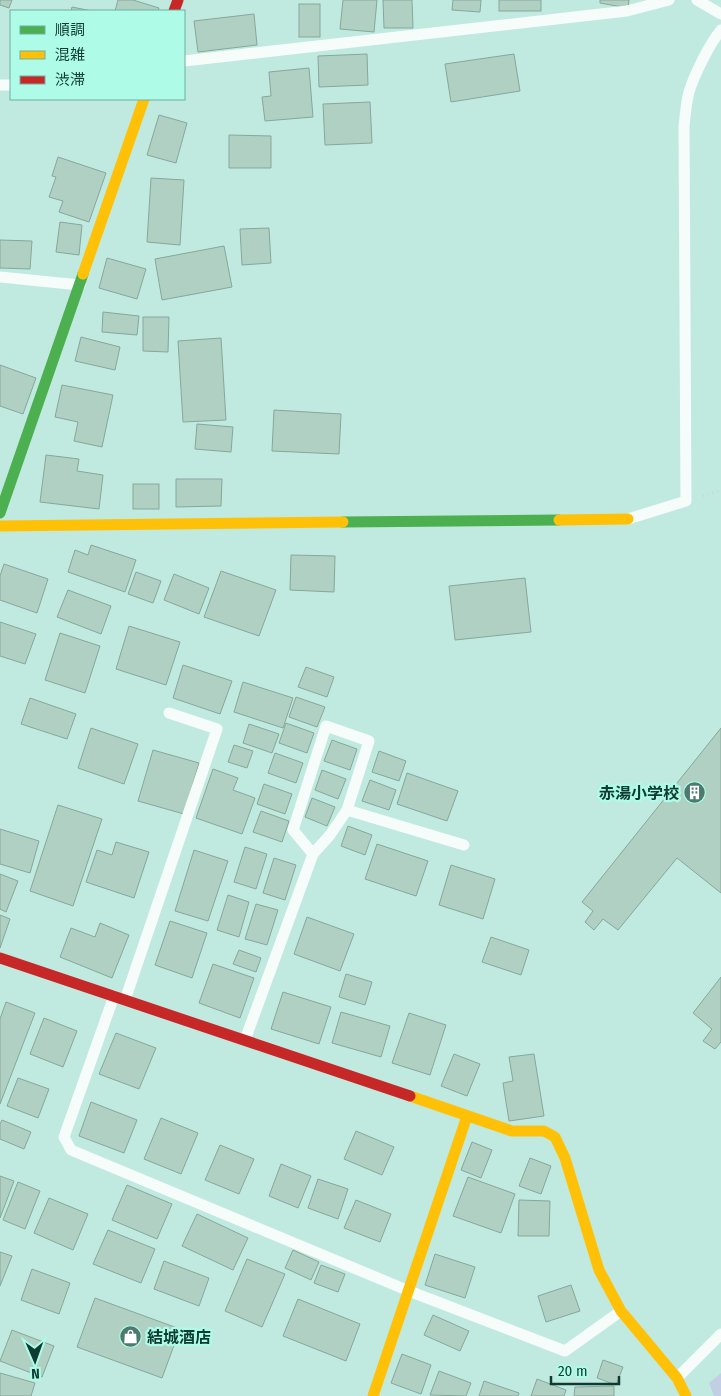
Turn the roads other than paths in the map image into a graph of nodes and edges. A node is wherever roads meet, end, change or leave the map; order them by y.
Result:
1 (669, 0) edge
2 (698, 0) edge
3 (721, 14) edge
4 (721, 30) edge
5 (185, 61) edge
6 (144, 100) edge
7 (0, 277) edge
8 (80, 285) junction
9 (0, 513) edge
10 (628, 519) joint
11 (0, 526) edge
12 (169, 712) dead end
13 (347, 810) junction
14 (464, 845) dead end
15 (313, 854) junction
16 (0, 958) edge
17 (114, 996) junction
18 (125, 1000) junction
19 (245, 1042) junction
20 (467, 1116) junction
21 (409, 1291) junction
22 (621, 1310) junction
23 (721, 1334) edge
24 (677, 1378) junction
25 (373, 1396) edge
26 (686, 1396) edge

1 - 5 lane
2 - 3 lane
4 - 10 lane
6 - 8 street
7 - 8 lane
8 - 9 street
10 - 11 street
12 - 18 lane
13 - 14 lane
13 - 15 lane
13 - 15 lane
15 - 19 lane
16 - 17 street
17 - 18 street
17 - 21 lane
18 - 19 street
19 - 20 street
20 - 21 street
20 - 22 street
21 - 22 lane
21 - 25 street
22 - 24 street
23 - 24 lane
24 - 26 street

